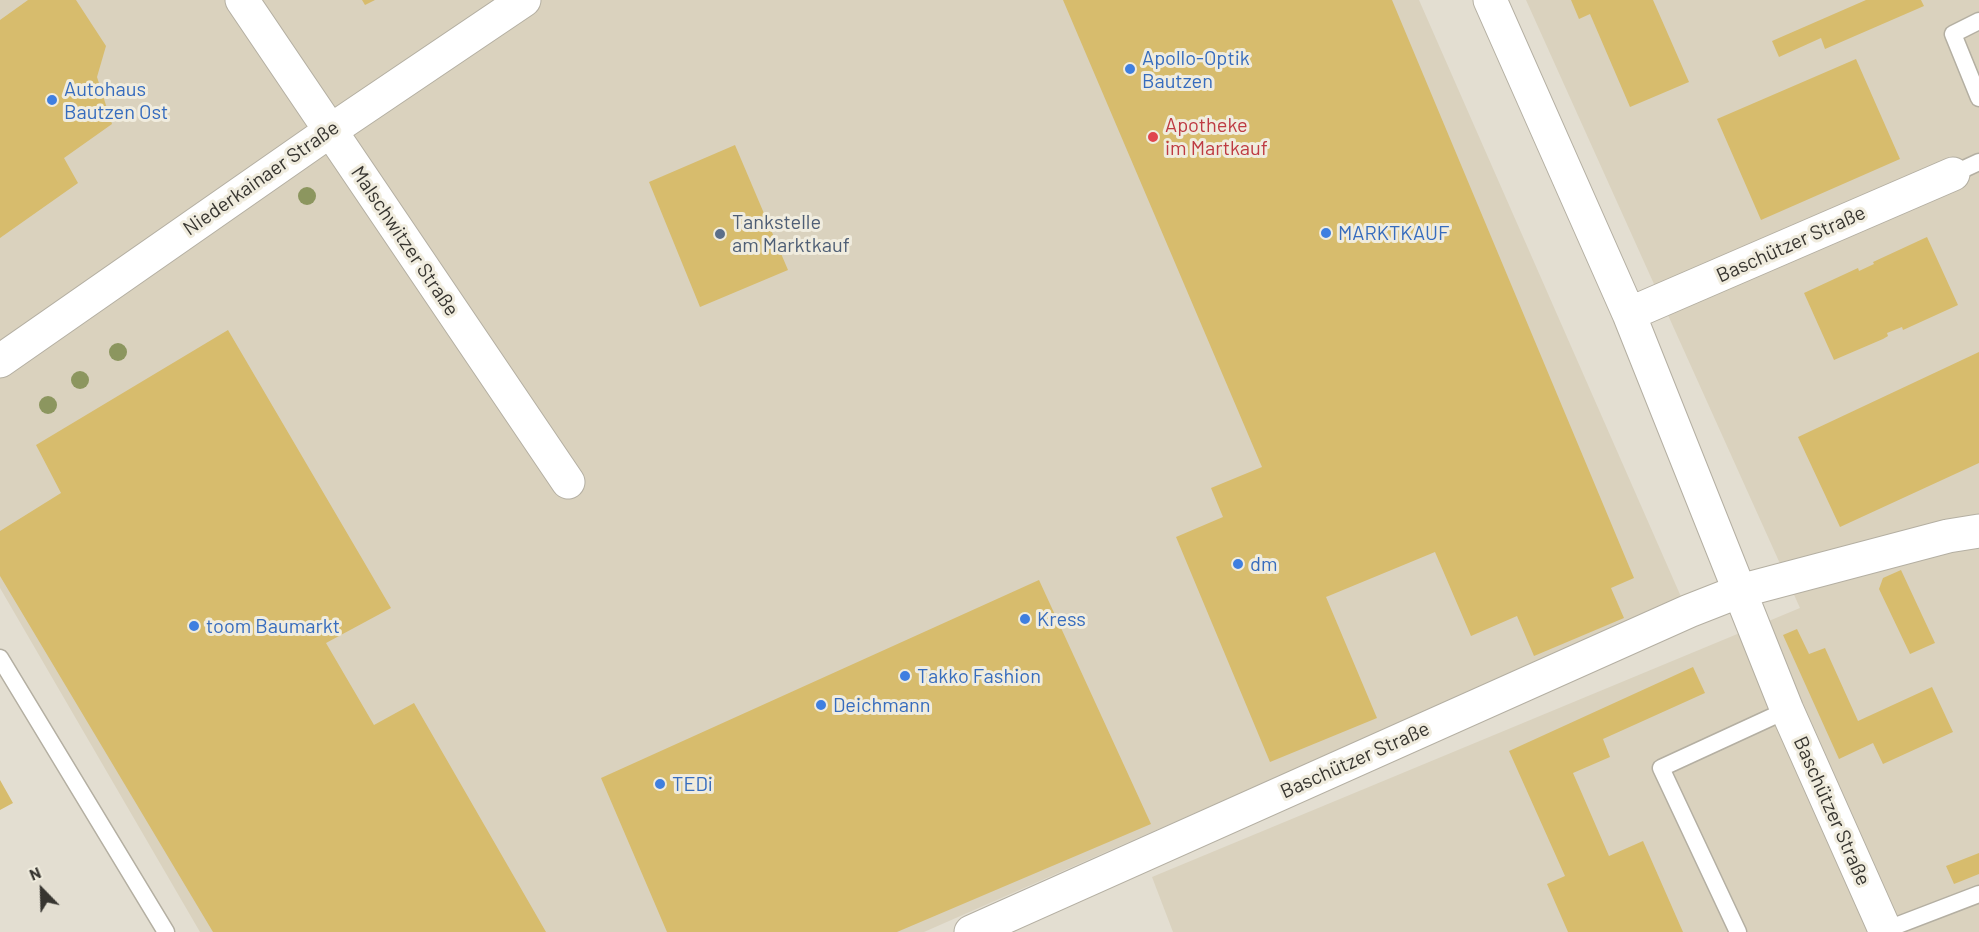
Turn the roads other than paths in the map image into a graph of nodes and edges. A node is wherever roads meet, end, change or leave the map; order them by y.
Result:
1 (243, 0) edge
2 (524, 0) edge
3 (1490, 0) edge
4 (1979, 21) edge
5 (1979, 98) edge
6 (330, 131) junction
7 (1966, 168) edge
8 (1629, 314) junction
9 (0, 361) edge
10 (568, 483) dead end
11 (1979, 531) edge
12 (1740, 591) junction
13 (0, 658) edge
14 (1787, 710) junction
15 (1979, 894) edge
16 (1885, 930) joint
17 (166, 932) edge
18 (971, 932) edge
19 (1738, 932) edge

1 - 6 street, Malschwitzer Straße
2 - 6 street, Niederkainaer Straße
3 - 8 street, Baschützer Straße
4 - 5 lane
6 - 9 street, Niederkainaer Straße
6 - 10 street, Malschwitzer Straße
7 - 8 street, Baschützer Straße
8 - 12 street, Baschützer Straße
11 - 12 street
12 - 14 street, Baschützer Straße
12 - 18 street, Baschützer Straße
13 - 17 lane
14 - 16 street, Baschützer Straße
14 - 19 lane
15 - 16 lane

